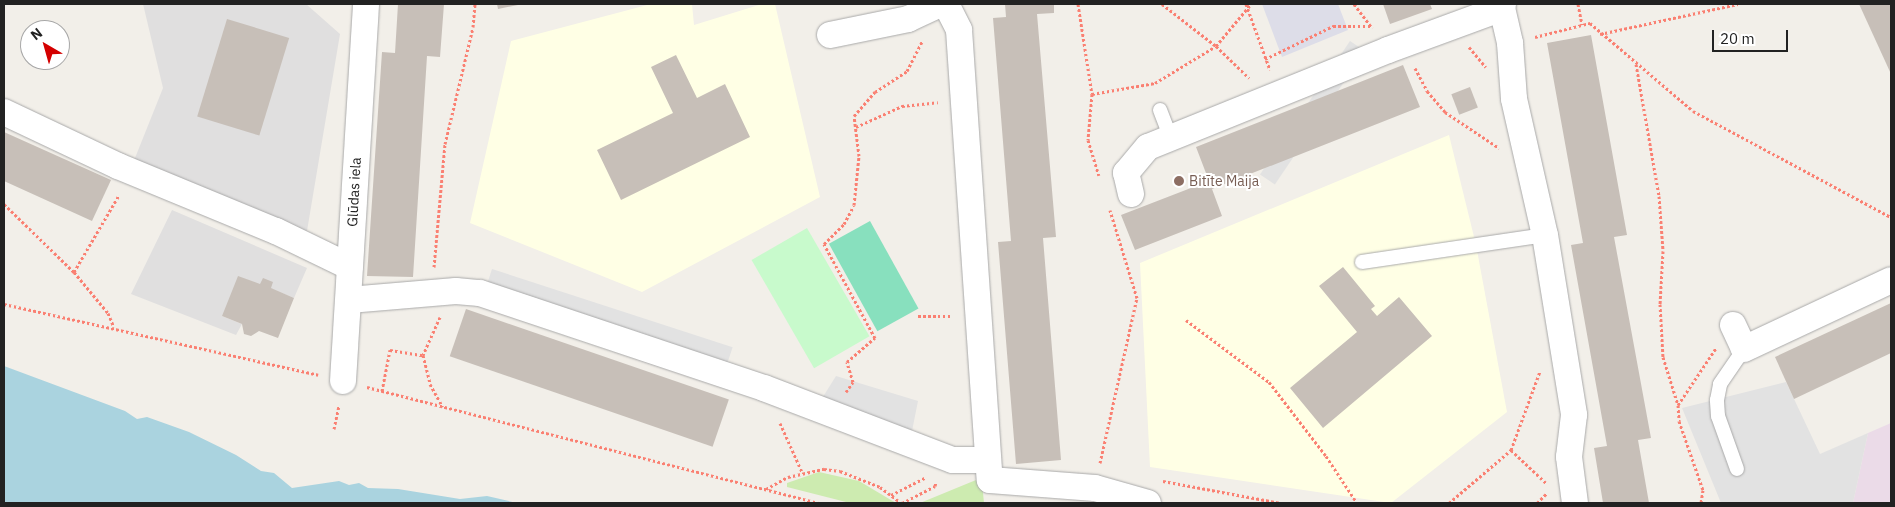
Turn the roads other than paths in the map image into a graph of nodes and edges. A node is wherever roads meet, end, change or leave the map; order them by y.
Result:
1 (366, 4) edge
2 (938, 6) edge
3 (1502, 6) edge
4 (1452, 14) edge
5 (830, 35) dead end
6 (1160, 110) dead end
7 (4, 112) edge
8 (1171, 138) junction
9 (1120, 199) road end
10 (1545, 235) junction
11 (1362, 262) dead end
12 (350, 267) junction
13 (1891, 280) edge
14 (348, 300) junction
15 (1739, 336) joint
16 (343, 381) road end
17 (988, 460) junction
18 (1737, 469) dead end
19 (1152, 492) edge
20 (1575, 503) edge

1 - 12 street, Glūdas iela
2 - 5 street
2 - 17 street
3 - 4 street
3 - 10 street
4 - 8 street
6 - 8 lane
7 - 12 street
8 - 9 street
10 - 11 lane
10 - 20 street
12 - 14 street, Glūdas iela
13 - 15 street
14 - 16 street, Glūdas iela
14 - 17 street
15 - 18 lane
17 - 19 street

